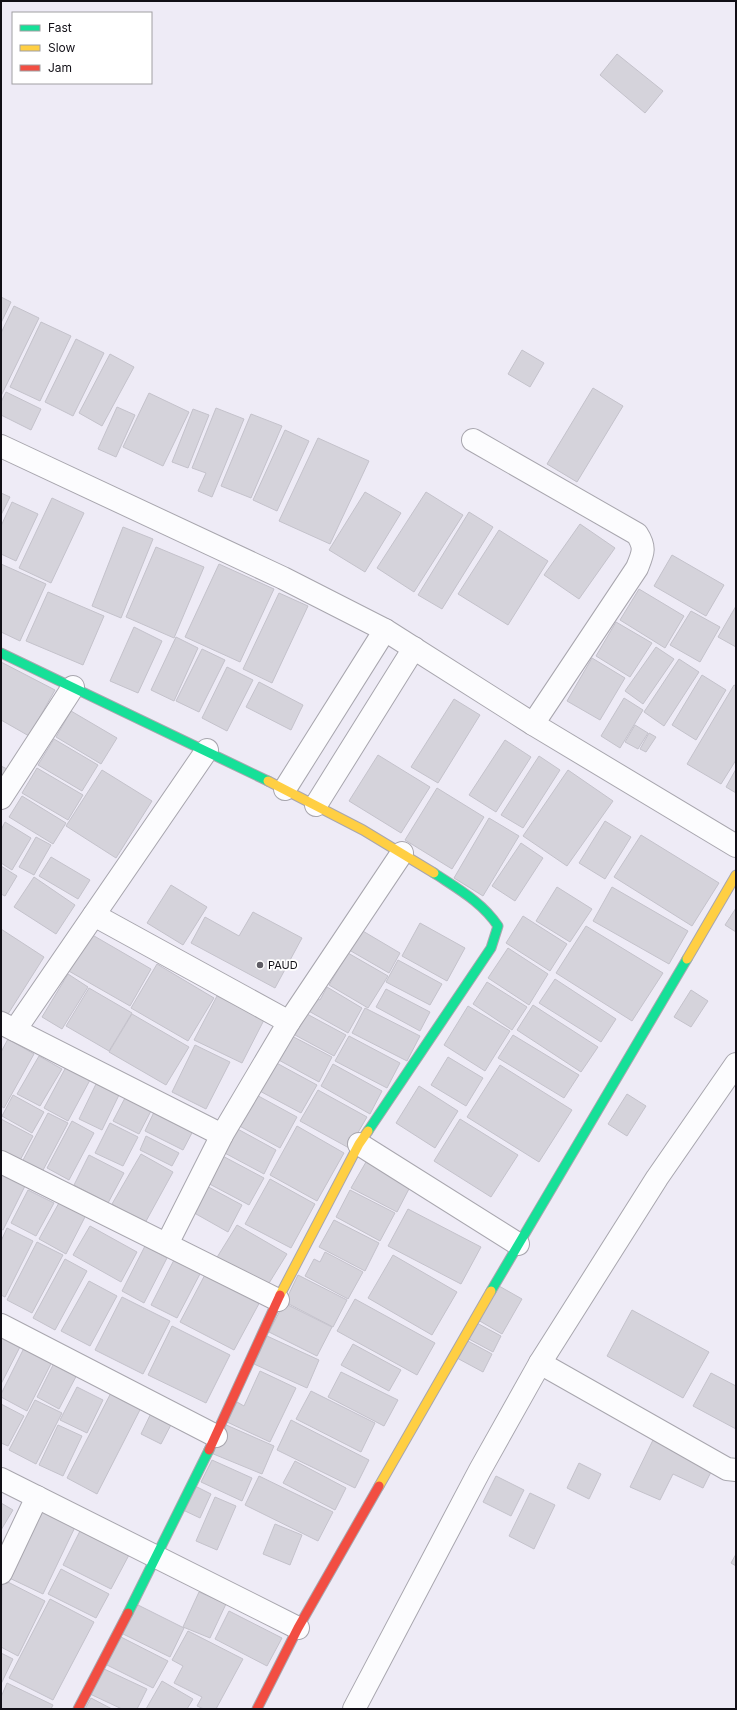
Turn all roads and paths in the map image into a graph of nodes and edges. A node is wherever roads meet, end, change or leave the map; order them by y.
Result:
1 (473, 440) dead end
2 (1, 446) edge
3 (385, 630) junction
4 (414, 648) junction
5 (1, 653) edge
6 (73, 687) junction
7 (533, 724) junction
8 (207, 750) junction
9 (285, 789) junction
10 (1, 798) edge
11 (316, 804) junction
12 (736, 846) edge
13 (402, 853) junction
14 (736, 875) edge
15 (94, 915) junction
16 (289, 1022) junction
17 (8, 1027) edge
18 (736, 1064) edge
19 (222, 1135) junction
20 (359, 1144) junction
21 (1, 1162) edge
22 (167, 1244) junction
23 (518, 1244) junction
24 (278, 1300) junction
25 (1, 1325) edge
26 (540, 1363) junction
27 (216, 1436) junction
28 (736, 1470) edge
29 (1, 1479) edge
30 (37, 1497) junction
31 (157, 1557) junction
32 (1, 1573) edge
33 (298, 1628) junction
34 (78, 1709) edge
35 (257, 1709) edge
36 (354, 1709) edge

1 - 7 street
2 - 3 street
3 - 4 street
3 - 9 street
4 - 7 street
4 - 11 street
5 - 6 street
6 - 8 street
6 - 10 street
7 - 12 street
8 - 9 street
8 - 15 street
9 - 11 street
11 - 13 street
13 - 16 street
13 - 20 street
14 - 23 street
15 - 16 street
15 - 17 street
16 - 19 street
17 - 19 street
18 - 26 street
19 - 22 street
20 - 23 street
20 - 24 street
21 - 22 street
22 - 24 street
23 - 33 street
24 - 27 street
25 - 27 street
26 - 28 street
26 - 36 street
27 - 31 street
29 - 30 street
30 - 31 street
30 - 32 street
31 - 33 street
31 - 34 street
33 - 35 street

